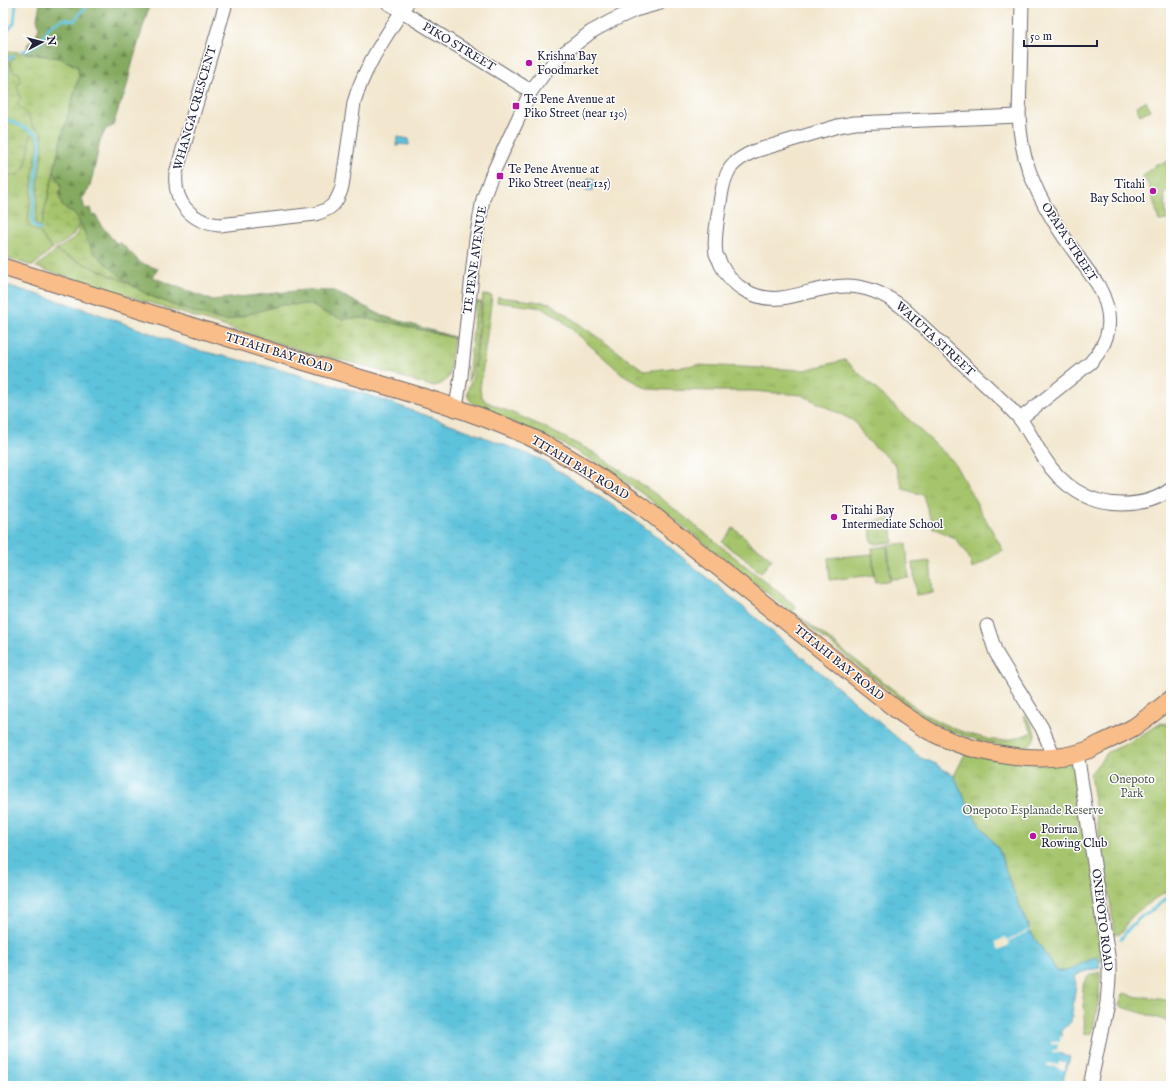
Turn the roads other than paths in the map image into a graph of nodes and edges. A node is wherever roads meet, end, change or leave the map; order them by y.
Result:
1 (226, 3) edge
2 (388, 3) edge
3 (660, 3) edge
4 (1022, 3) edge
5 (404, 7) edge
6 (531, 91) junction
7 (1019, 116) junction
8 (3, 267) edge
9 (456, 407) junction
10 (1020, 419) junction
11 (1171, 490) edge
12 (987, 626) dead end
13 (1171, 699) edge
14 (1076, 753) junction
15 (1052, 757) junction
16 (1090, 1086) edge

1 - 5 street, WHANGA CRESCENT
2 - 5 street, PIKO STREET
3 - 6 street, TE PENE AVENUE
4 - 7 street, OPAPA STREET
5 - 6 street, PIKO STREET
6 - 9 street, TE PENE AVENUE
7 - 10 street, OPAPA STREET
7 - 10 street, WAIUTA STREET
8 - 9 main road, TITAHI BAY ROAD
9 - 15 main road, TITAHI BAY ROAD
10 - 11 street, WAIUTA STREET
12 - 15 street
13 - 14 main road, TITAHI BAY ROAD
14 - 15 main road, TITAHI BAY ROAD
14 - 16 street, ONEPOTO ROAD

